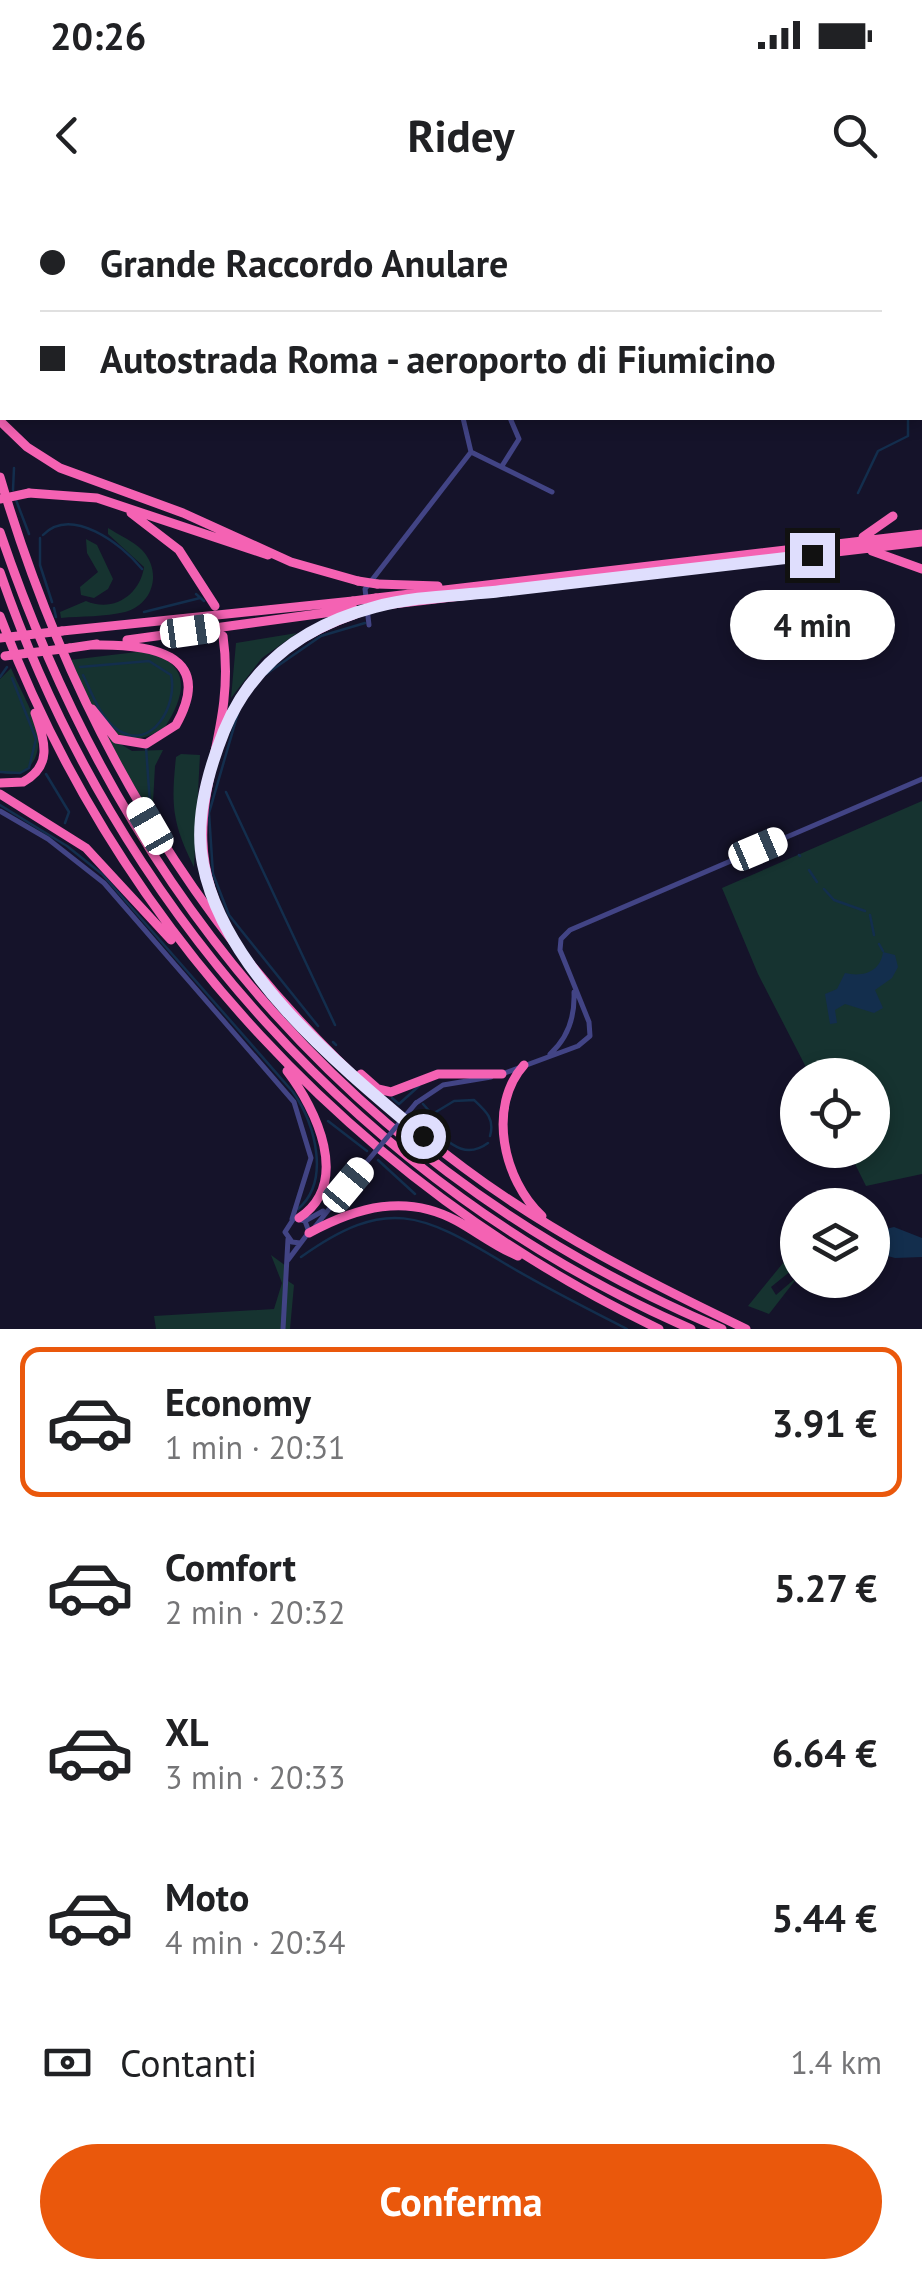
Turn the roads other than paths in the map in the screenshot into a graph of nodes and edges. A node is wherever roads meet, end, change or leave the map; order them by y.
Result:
1 (0, 420) edge
2 (463, 420) edge
3 (511, 420) edge
4 (471, 452) junction
5 (502, 466) junction
6 (0, 477) edge
7 (552, 492) dead end
8 (97, 498) junction
9 (0, 499) edge
10 (893, 516) dead end
11 (0, 532) edge
12 (922, 534) edge
13 (922, 542) edge
14 (852, 546) junction
15 (280, 558) junction
16 (922, 569) edge
17 (0, 572) edge
18 (500, 584) junction
19 (376, 602) junction
20 (214, 606) dead end
21 (353, 608) junction
22 (0, 616) edge
23 (369, 625) dead end
24 (223, 636) dead end
25 (0, 638) edge
26 (94, 645) junction
27 (2, 656) edge
28 (63, 660) junction
29 (26, 682) junction
30 (215, 754) junction
31 (922, 779) edge
32 (0, 783) edge
33 (0, 794) edge
34 (0, 812) edge
35 (210, 978) junction
36 (265, 984) junction
37 (574, 989) junction
38 (571, 1020) junction
39 (589, 1022) junction
40 (566, 1034) junction
41 (315, 1038) junction
42 (581, 1044) junction
43 (271, 1048) junction
44 (550, 1054) junction
45 (524, 1065) junction
46 (502, 1074) junction
47 (330, 1207) junction
48 (299, 1220) junction
49 (309, 1233) junction
50 (288, 1239) junction
51 (300, 1243) junction
52 (580, 1244) junction
53 (288, 1260) junction
54 (545, 1268) junction
55 (283, 1329) edge
56 (658, 1329) edge
57 (691, 1329) edge
58 (722, 1329) edge
59 (746, 1329) edge

1 - 15 highway
2 - 4 street
3 - 5 street
4 - 5 street
4 - 23 street
5 - 7 street
6 - 28 highway
8 - 9 highway, bridge
8 - 15 highway
8 - 20 highway
10 - 14 highway
11 - 58 highway
12 - 14 highway
13 - 14 highway
14 - 16 highway
14 - 18 highway
14 - 19 highway
15 - 18 highway, bridge
17 - 57 highway
18 - 19 highway
19 - 21 highway, bridge
21 - 25 highway, bridge
21 - 26 highway
21 - 30 highway
22 - 29 highway
24 - 30 highway
26 - 27 highway, bridge
26 - 28 highway
28 - 36 highway
29 - 32 highway
29 - 35 highway
30 - 36 highway
31 - 37 street
33 - 35 highway
34 - 48 street
35 - 43 highway
36 - 41 highway
37 - 38 street
37 - 39 street
38 - 39 street
38 - 40 street
39 - 42 street
40 - 42 street
40 - 44 street
41 - 46 highway
41 - 52 highway
42 - 44 street
43 - 48 highway
43 - 54 highway
44 - 45 street
45 - 46 street
45 - 52 highway
46 - 47 street, bridge
47 - 48 street
47 - 49 street
48 - 49 street
48 - 50 street
49 - 51 street
49 - 54 highway
50 - 51 street
50 - 53 street
51 - 53 street
52 - 59 highway
53 - 55 street
54 - 56 highway

